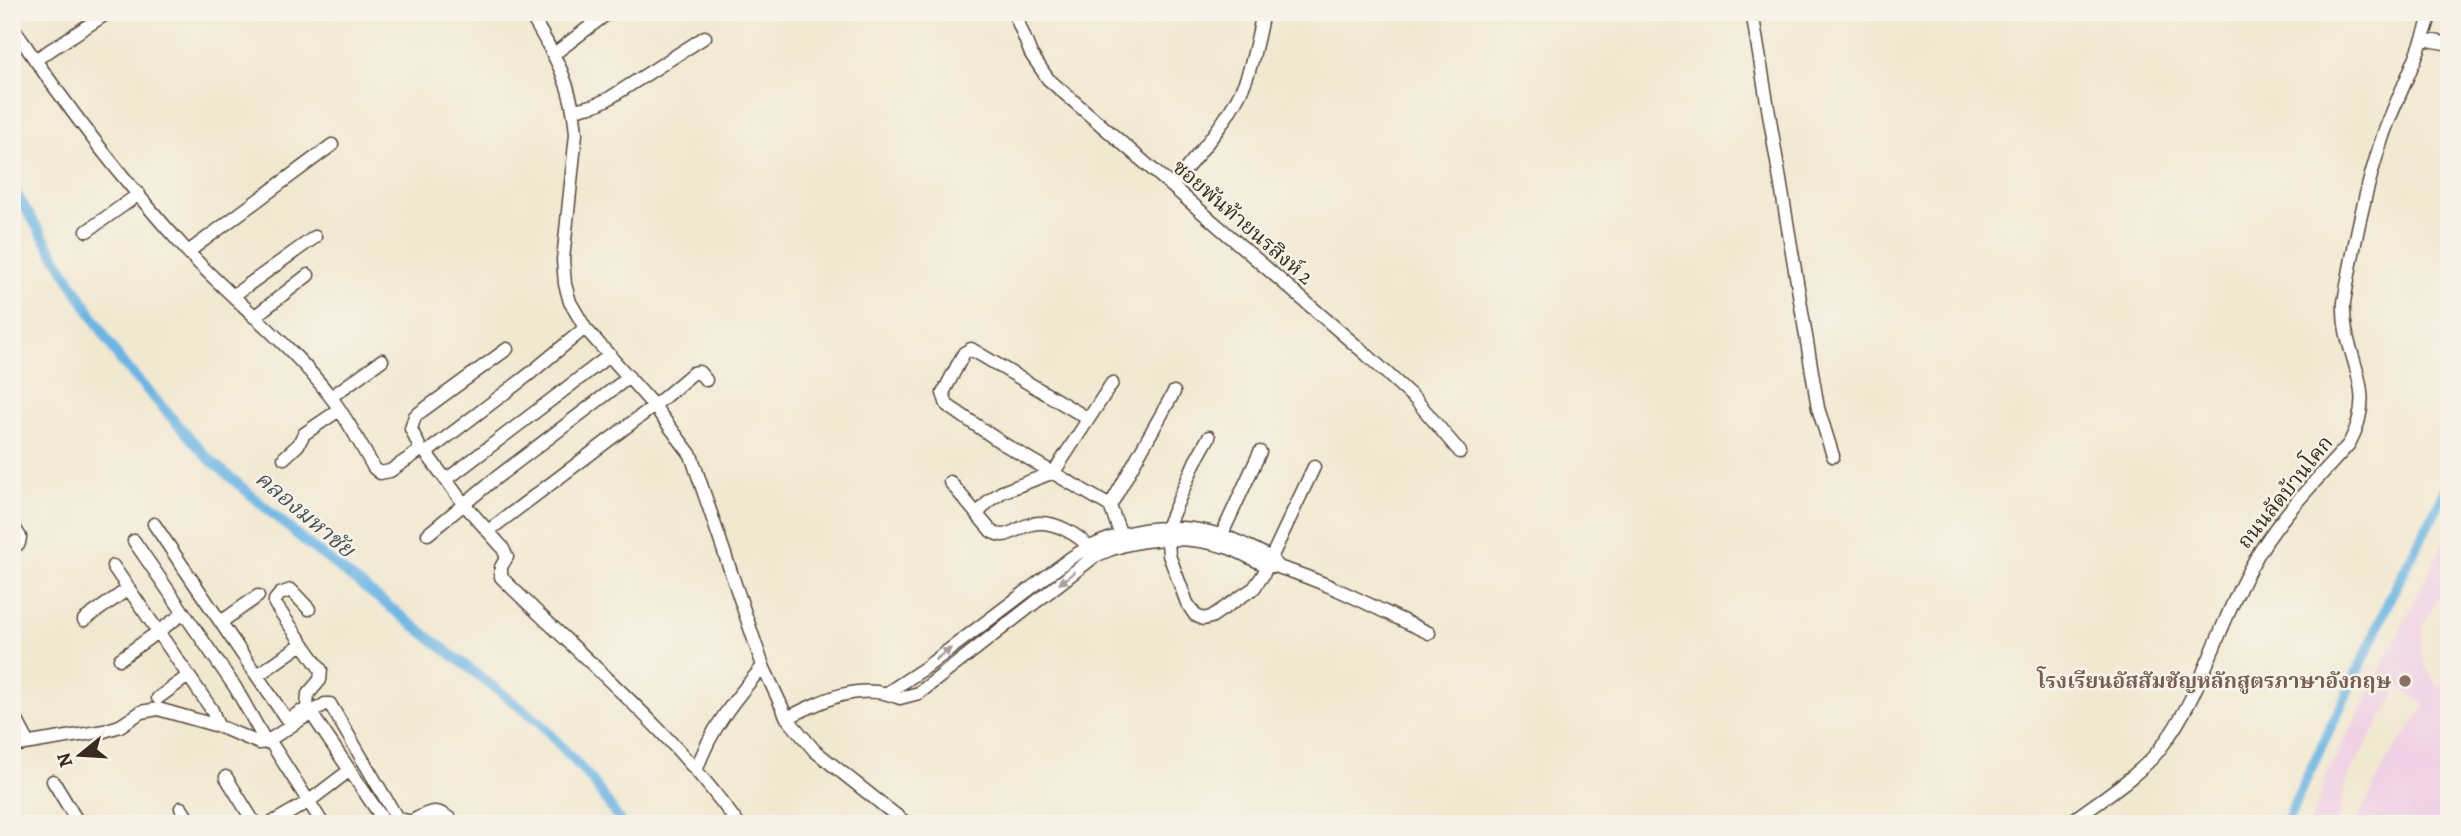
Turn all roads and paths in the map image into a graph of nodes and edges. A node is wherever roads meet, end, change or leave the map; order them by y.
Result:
1 (109, 12) edge
2 (529, 12) edge
3 (609, 12) edge
4 (1014, 12) edge
5 (1263, 12) edge
6 (1752, 12) edge
7 (2431, 12) edge
8 (12, 26) edge
9 (705, 37) dead end
10 (2424, 39) junction
11 (2449, 44) edge
12 (554, 54) junction
13 (35, 60) junction
14 (574, 110) junction
15 (332, 145) dead end
16 (1173, 185) junction
17 (139, 194) junction
18 (87, 231) dead end
19 (315, 237) dead end
20 (188, 252) junction
21 (307, 275) dead end
22 (234, 295) junction
23 (254, 317) junction
24 (585, 328) junction
25 (507, 349) dead end
26 (610, 355) junction
27 (382, 360) dead end
28 (629, 377) junction
29 (706, 380) dead end
30 (1112, 383) dead end
31 (1174, 392) dead end
32 (331, 397) junction
33 (654, 406) junction
34 (339, 410) junction
35 (1087, 418) junction
36 (1209, 437) dead end
37 (423, 452) junction
38 (1260, 452) dead end
39 (1460, 452) dead end
40 (1833, 456) dead end
41 (284, 457) dead end
42 (1314, 467) dead end
43 (1054, 472) junction
44 (446, 480) junction
45 (950, 482) dead end
46 (464, 504) junction
47 (1110, 506) junction
48 (977, 514) junction
49 (12, 524) edge
50 (154, 524) dead end
51 (488, 530) junction
52 (1167, 533) junction
53 (428, 534) dead end
54 (1222, 534) junction
55 (1121, 535) junction
56 (134, 541) dead end
57 (12, 549) edge
58 (1092, 551) junction
59 (1272, 563) junction
60 (113, 566) dead end
61 (128, 589) junction
62 (258, 596) dead end
63 (309, 609) dead end
64 (184, 613) junction
65 (84, 620) dead end
66 (221, 622) junction
67 (159, 632) junction
68 (1429, 633) dead end
69 (302, 644) junction
70 (120, 659) dead end
71 (764, 666) junction
72 (257, 674) junction
73 (188, 676) junction
74 (235, 687) junction
75 (158, 698) dead end
76 (309, 710) junction
77 (12, 711) edge
78 (787, 718) junction
79 (218, 726) junction
80 (25, 736) dead end
81 (270, 744) junction
82 (12, 746) edge
83 (697, 769) junction
84 (350, 770) junction
85 (226, 777) dead end
86 (53, 781) dead end
87 (308, 802) junction
88 (181, 808) dead end
89 (384, 821) dead end
90 (79, 824) edge
91 (191, 824) edge
92 (255, 824) edge
93 (270, 824) edge
94 (323, 824) edge
95 (455, 824) edge
96 (738, 824) edge
97 (907, 824) edge
98 (2068, 824) edge

1 - 13 street
2 - 12 street
3 - 12 street
4 - 16 street, ซอยพันท้ายนรสิงห์ 2
5 - 16 street
6 - 40 street
7 - 10 street, ถนนลัดบ้านโคก
8 - 13 street
9 - 14 street
10 - 11 street
10 - 98 street, ถนนลัดบ้านโคก
12 - 14 street
13 - 17 street
14 - 24 street
15 - 20 street
16 - 39 street, ซอยพันท้ายนรสิงห์ 2
17 - 18 street
17 - 20 street
19 - 22 street
20 - 22 street
21 - 23 street
22 - 23 street
23 - 32 street
24 - 26 street
24 - 37 street
25 - 37 street
26 - 28 street
26 - 44 street
27 - 32 street
28 - 33 street
28 - 46 street
29 - 33 street
30 - 35 street
31 - 47 street
32 - 34 street
33 - 51 street
33 - 71 street
34 - 37 street
34 - 41 street
35 - 43 street
35 - 43 street
36 - 52 street
37 - 44 street
38 - 54 street
42 - 59 street
43 - 47 street
43 - 48 street
44 - 46 street
45 - 48 street
46 - 51 street
46 - 53 street
47 - 55 street
48 - 58 street
49 - 57 street
50 - 66 street
51 - 83 street
52 - 54 street
52 - 55 street
52 - 58 street
52 - 59 street
52 - 59 street
54 - 59 street
55 - 58 street
56 - 64 street
58 - 78 street
59 - 68 street
60 - 61 street
61 - 65 street
61 - 67 street
62 - 66 street
63 - 69 street
64 - 67 street
64 - 74 street
66 - 72 street
67 - 70 street
67 - 73 street
69 - 72 street
69 - 76 street
71 - 78 street
71 - 83 street
72 - 74 street
72 - 76 street
73 - 75 street
73 - 79 street
74 - 81 street
76 - 81 street
76 - 84 street
76 - 95 street
77 - 80 street
78 - 97 street
79 - 81 street
79 - 82 street
81 - 87 street
83 - 96 street
84 - 87 street
84 - 89 street
85 - 92 street
86 - 90 street
87 - 93 street
87 - 94 street
88 - 91 street

